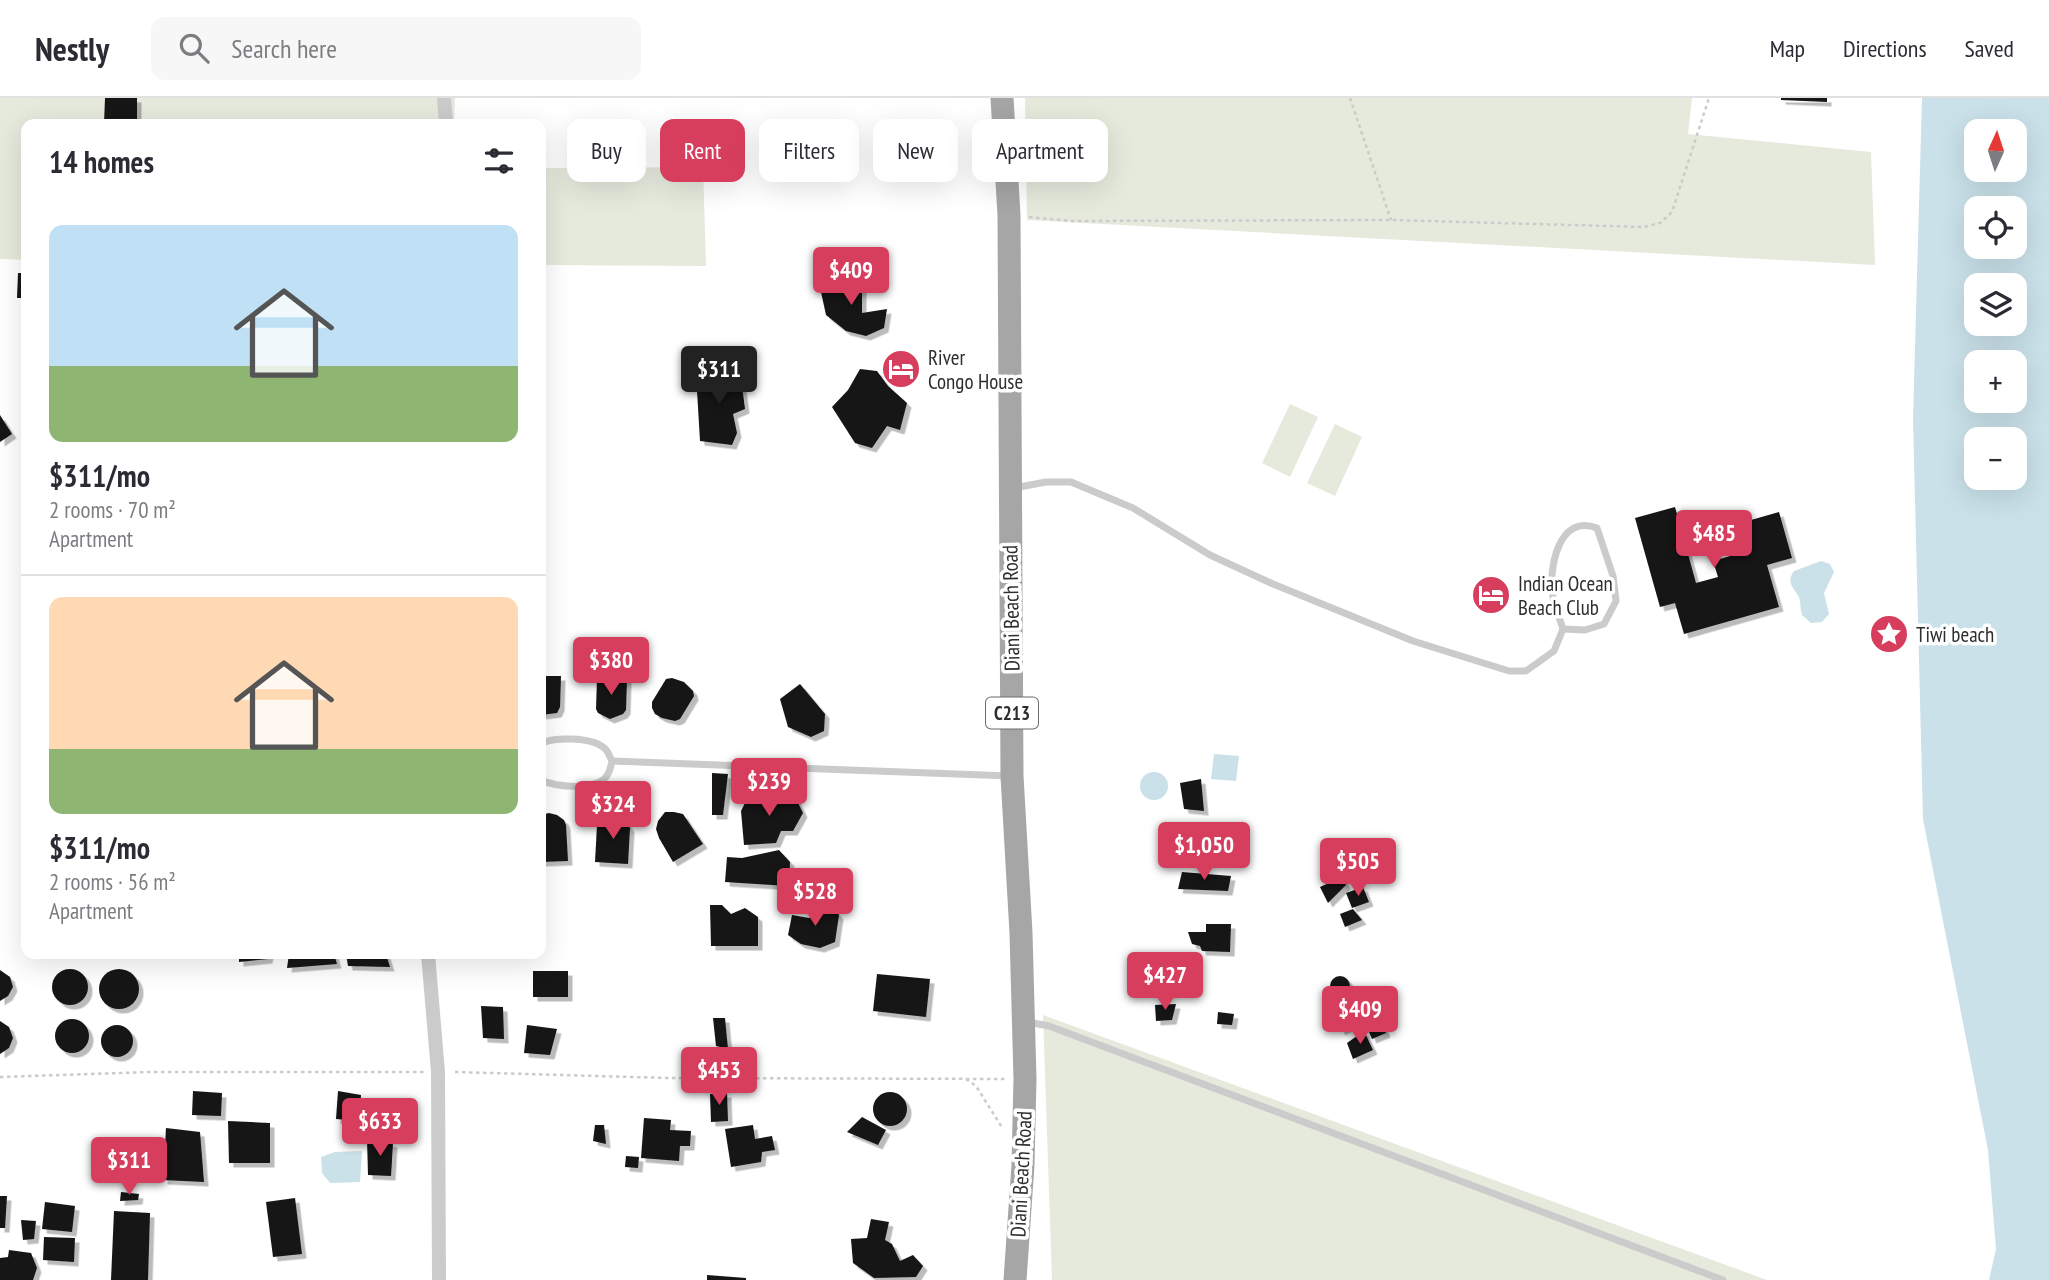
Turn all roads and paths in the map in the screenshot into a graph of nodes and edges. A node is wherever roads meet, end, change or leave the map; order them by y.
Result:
1 (444, 98) edge
2 (1002, 98) edge
3 (1350, 98) edge
4 (1709, 98) edge
5 (446, 119) edge
6 (1009, 215) junction
7 (1391, 220) junction
8 (1009, 489) junction
9 (1563, 629) junction
10 (546, 741) edge
11 (612, 761) junction
12 (1012, 776) junction
13 (546, 782) edge
14 (428, 959) edge
15 (1024, 1022) junction
16 (438, 1072) junction
17 (0, 1077) edge
18 (966, 1079) junction
19 (1025, 1079) junction
20 (1004, 1130) dead end
21 (439, 1280) edge
22 (1015, 1280) edge
23 (1723, 1280) edge

1 - 5 street
2 - 6 main road, Diani Beach Road / C213
3 - 7 path
4 - 7 path
6 - 7 path
6 - 8 main road, Diani Beach Road / C213
8 - 9 lane
8 - 12 main road, Diani Beach Road / C213
9 - 9 lane
10 - 11 lane
11 - 12 lane
11 - 13 lane
12 - 15 main road, Diani Beach Road / C213
14 - 16 street
15 - 19 main road, Diani Beach Road / C213
15 - 23 lane
16 - 17 path
16 - 18 path
16 - 21 street
18 - 19 path
18 - 20 path
19 - 22 main road, Diani Beach Road / C213

